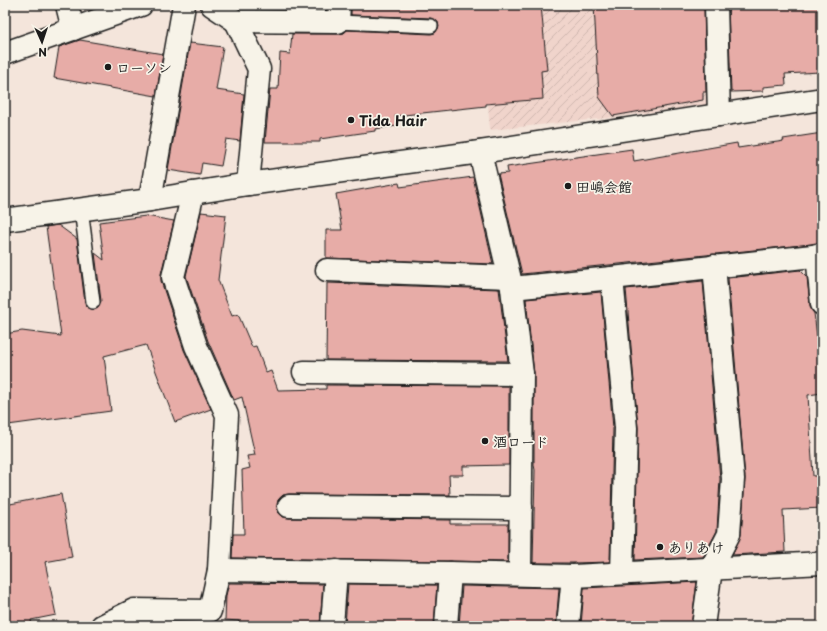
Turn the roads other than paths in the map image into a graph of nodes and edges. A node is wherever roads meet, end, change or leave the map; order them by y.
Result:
1 (66, 5) edge
2 (141, 5) edge
3 (184, 5) edge
4 (212, 5) edge
5 (716, 5) edge
6 (339, 14) edge
7 (236, 21) junction
8 (431, 26) dead end
9 (73, 29) junction
10 (5, 53) edge
11 (822, 99) edge
12 (719, 115) junction
13 (480, 152) junction
14 (248, 184) junction
15 (193, 193) junction
16 (150, 200) junction
17 (81, 209) junction
18 (5, 220) edge
19 (820, 255) edge
20 (714, 266) junction
21 (327, 270) dead end
22 (612, 278) junction
23 (510, 283) junction
24 (93, 302) dead end
25 (822, 304) edge
26 (304, 372) dead end
27 (522, 374) junction
28 (289, 506) dead end
29 (521, 508) junction
30 (822, 563) edge
31 (711, 569) junction
32 (219, 570) junction
33 (336, 571) junction
34 (450, 573) junction
35 (622, 573) junction
36 (520, 574) junction
37 (573, 576) junction
38 (209, 619) edge
39 (102, 626) edge
40 (332, 626) edge
41 (446, 626) edge
42 (568, 626) edge
43 (702, 626) edge

1 - 9 street
2 - 9 street
3 - 16 street
4 - 7 street
5 - 12 street
6 - 7 street
6 - 8 lane
7 - 14 street
9 - 10 street
11 - 12 street
12 - 13 street
13 - 14 street
13 - 23 street
14 - 15 street
15 - 16 street
15 - 32 street
16 - 17 street
17 - 18 street
17 - 24 lane
19 - 20 street
19 - 25 street
20 - 22 street
20 - 31 street
21 - 23 street
22 - 23 street
22 - 35 street
23 - 27 street
26 - 27 street
27 - 29 street
28 - 29 street
29 - 36 street
30 - 31 street
31 - 35 street
31 - 43 street
32 - 33 street
32 - 38 street
33 - 34 street
33 - 40 street
34 - 36 street
34 - 41 street
35 - 37 street
36 - 37 street
37 - 42 street
38 - 39 street

